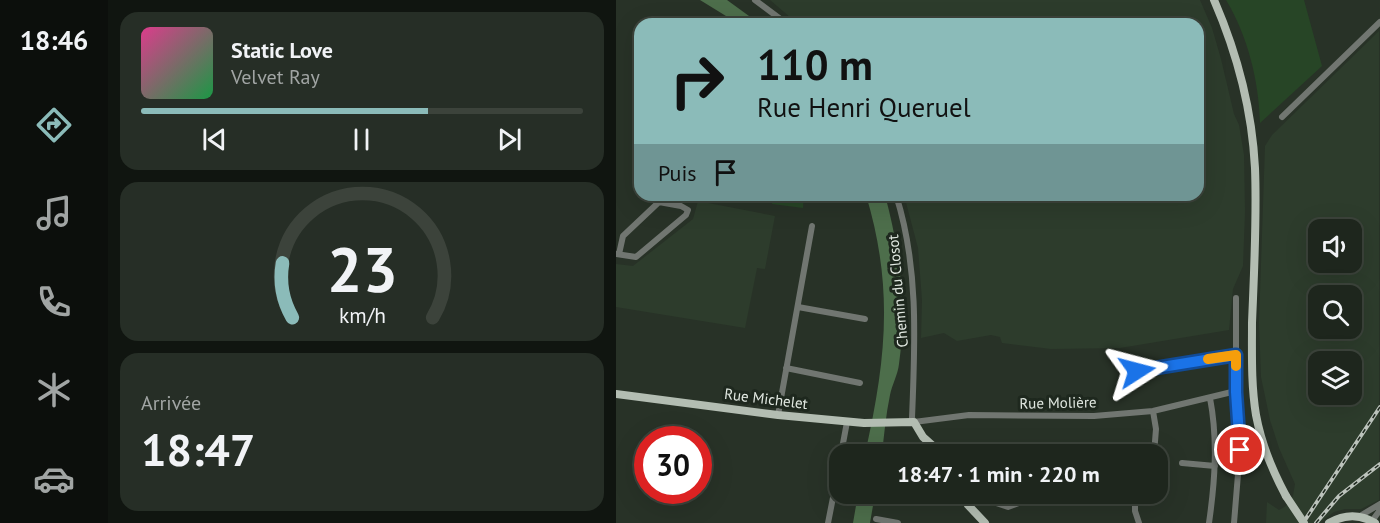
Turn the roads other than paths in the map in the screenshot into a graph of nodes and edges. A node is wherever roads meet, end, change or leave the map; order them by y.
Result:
1 (755, 0) edge
2 (1214, 0) edge
3 (779, 18) edge
4 (1380, 22) edge
5 (1282, 117) dead end
6 (898, 201) edge
7 (812, 226) dead end
8 (618, 254) edge
9 (1236, 298) dead end
10 (798, 307) junction
11 (865, 319) dead end
12 (1236, 355) junction
13 (786, 368) junction
14 (1137, 371) dead end
15 (860, 383) dead end
16 (1236, 392) junction
17 (616, 394) edge
18 (1210, 398) junction
19 (1153, 411) junction
20 (778, 415) junction
21 (847, 422) junction
22 (914, 422) junction
23 (843, 444) edge
24 (931, 444) edge
25 (1155, 444) edge
26 (1182, 463) dead end
27 (1215, 466) junction
28 (832, 504) edge
29 (967, 504) edge
30 (999, 504) edge
31 (1016, 504) edge
32 (1135, 504) edge
33 (1380, 504) edge
34 (1380, 510) edge
35 (1360, 516) junction
36 (876, 519) dead end
37 (1374, 522) edge
38 (828, 523) edge
39 (898, 523) edge
40 (985, 523) edge
41 (1139, 523) edge
42 (1209, 523) edge
43 (1234, 523) edge
44 (1304, 523) edge
45 (1329, 523) edge

1 - 3 street
2 - 44 main road, bridge
4 - 5 street
6 - 22 street, Chemin du Closot
7 - 10 street
8 - 8 street
9 - 12 street
10 - 11 street
10 - 13 street
12 - 14 street
12 - 16 street
13 - 15 street
13 - 20 street
16 - 18 street, Rue Molière
16 - 43 street
17 - 20 main road, Rue Michelet
18 - 19 street, Rue Molière
18 - 27 street
19 - 22 street, Rue Molière
19 - 25 street
20 - 21 main road, Rue Michelet
21 - 22 main road, Rue Michelet
21 - 23 street
22 - 24 main road
26 - 27 street
27 - 42 street
28 - 38 street
29 - 40 main road
30 - 31 street
32 - 41 street
33 - 35 street
34 - 37 street
35 - 37 main road
35 - 45 main road
36 - 39 street

